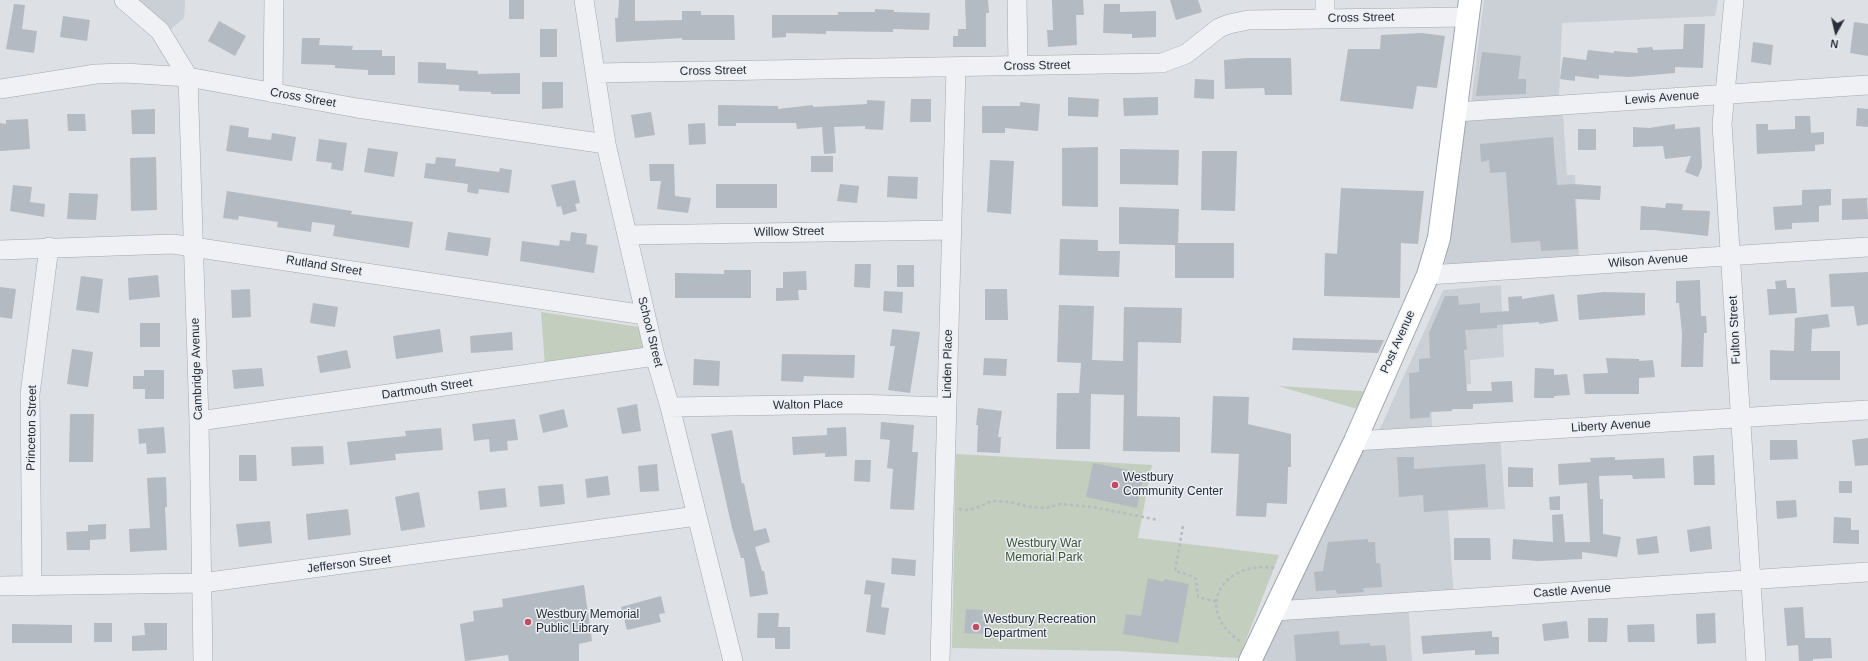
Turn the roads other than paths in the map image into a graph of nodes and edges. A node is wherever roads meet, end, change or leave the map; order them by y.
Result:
1 (124, 0) edge
2 (274, 0) edge
3 (584, 0) edge
4 (1017, 0) edge
5 (1325, 0) edge
6 (1734, 0) edge
7 (1469, 8) edge
8 (1325, 19) junction
9 (1018, 66) junction
10 (956, 68) junction
11 (595, 73) junction
12 (188, 77) junction
13 (1868, 85) edge
14 (0, 89) edge
15 (273, 93) junction
16 (1725, 94) junction
17 (1456, 112) junction
18 (606, 144) junction
19 (951, 230) junction
20 (627, 235) junction
21 (192, 246) junction
22 (50, 247) junction
23 (1868, 247) edge
24 (0, 250) edge
25 (1730, 256) junction
26 (1428, 275) junction
27 (645, 315) junction
28 (655, 356) junction
29 (670, 407) junction
30 (946, 407) junction
31 (1868, 410) edge
32 (1740, 418) junction
33 (199, 421) junction
34 (1354, 442) junction
35 (697, 516) junction
36 (1868, 572) edge
37 (1751, 580) junction
38 (202, 583) junction
39 (0, 586) edge
40 (32, 586) junction
41 (1275, 611) junction
42 (1247, 652) edge
43 (203, 661) edge
44 (733, 661) edge
45 (940, 661) edge
46 (1756, 661) edge

1 - 12 street
2 - 15 street
3 - 11 street, School Street
4 - 9 street
5 - 8 street
6 - 16 street, Fulton Street
7 - 8 street, Cross Street
7 - 17 main road, Post Avenue
8 - 9 street, Cross Street
9 - 10 street, Cross Street
10 - 11 street, Cross Street
10 - 19 street, Linden Place
11 - 18 street, School Street
12 - 14 street, Cross Street
12 - 15 street, Cross Street
12 - 21 street, Cambridge Avenue
13 - 16 street, Lewis Avenue
15 - 18 street, Cross Street
16 - 17 street, Lewis Avenue
16 - 25 street, Fulton Street
17 - 26 main road, Post Avenue
18 - 20 street, School Street
19 - 20 street, Willow Street
19 - 30 street, Linden Place
20 - 27 street, School Street
21 - 22 street, Rutland Street
21 - 27 street, Rutland Street
21 - 33 street, Cambridge Avenue
22 - 24 street, Rutland Street
22 - 40 street, Princeton Street
23 - 25 street, Wilson Avenue
25 - 26 street, Wilson Avenue
25 - 32 street, Fulton Street
26 - 34 main road, Post Avenue
27 - 28 street, School Street
28 - 29 street, School Street
28 - 33 street, Dartmouth Street
29 - 30 street, Walton Place
29 - 35 street, School Street
30 - 45 street, Linden Place
31 - 32 street, Liberty Avenue
32 - 34 street, Liberty Avenue
32 - 37 street, Fulton Street
33 - 38 street, Cambridge Avenue
34 - 41 main road, Post Avenue
35 - 38 street, Jefferson Street
35 - 44 street, School Street
36 - 37 street, Castle Avenue
37 - 41 street, Castle Avenue
37 - 46 street, Fulton Street
38 - 40 street, Jefferson Street
38 - 43 street, Cambridge Avenue
39 - 40 street, Jefferson Street
41 - 42 main road, Post Avenue

